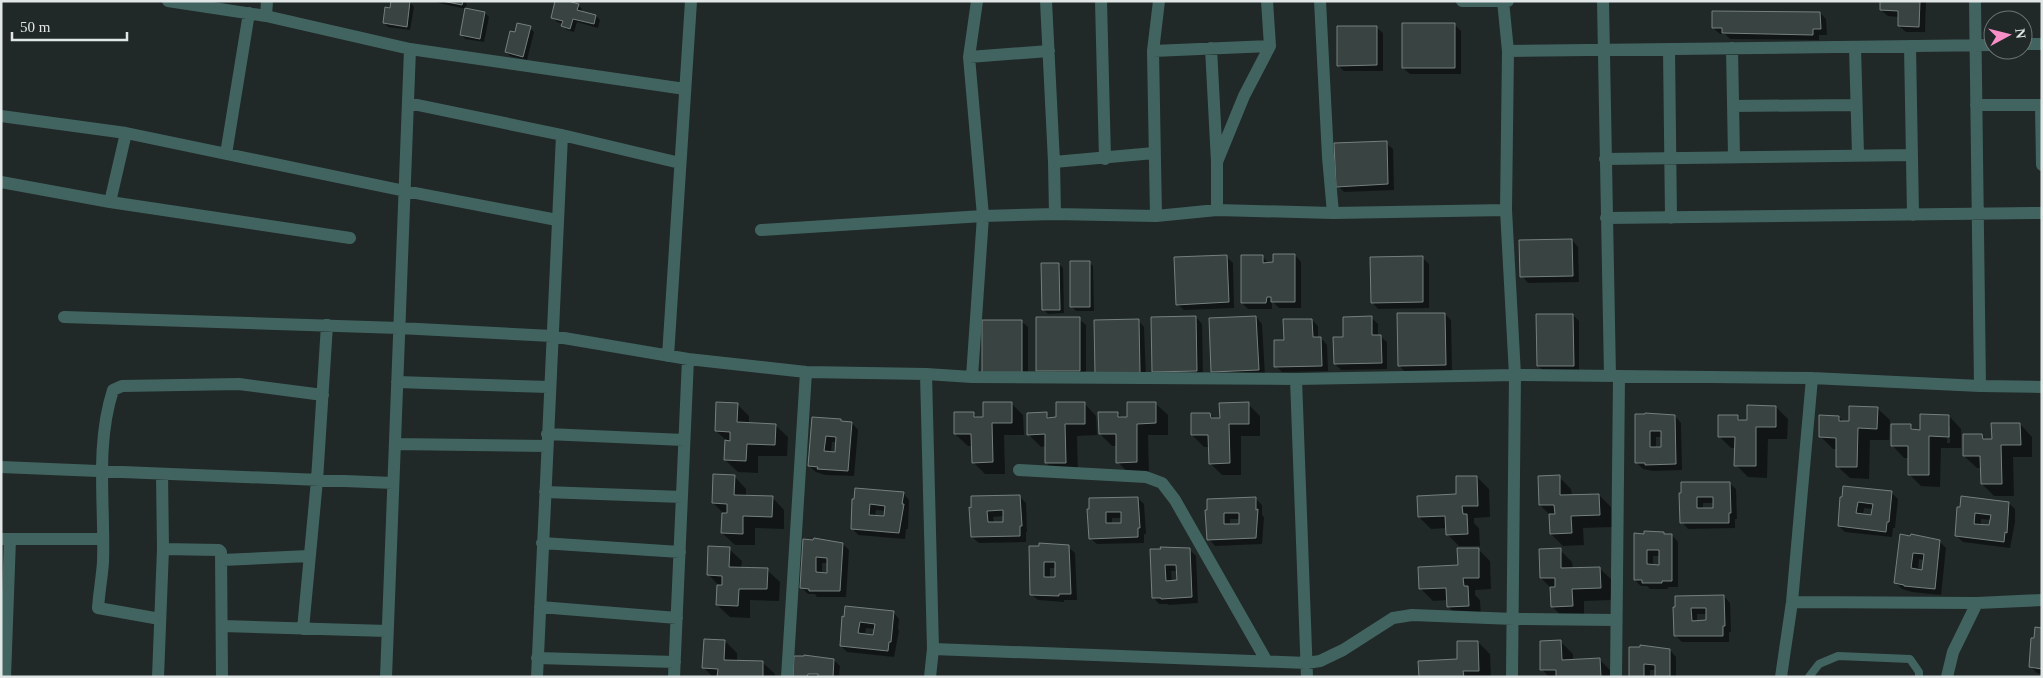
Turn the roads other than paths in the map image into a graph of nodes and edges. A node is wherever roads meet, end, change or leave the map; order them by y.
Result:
1 (168, 1) edge
2 (267, 1) edge
3 (691, 1) edge
4 (977, 1) edge
5 (1046, 1) edge
6 (1101, 1) edge
7 (1159, 1) edge
8 (1267, 1) edge
9 (1320, 1) edge
10 (1462, 1) edge
11 (1603, 1) edge
12 (1975, 1) edge
13 (1505, 2) edge
14 (249, 13) junction
15 (266, 16) junction
16 (1975, 45) junction
17 (1983, 45) edge
18 (1270, 46) junction
19 (1854, 46) junction
20 (1910, 46) junction
21 (1211, 48) junction
22 (1732, 48) junction
23 (1669, 49) junction
24 (410, 50) junction
25 (1603, 50) junction
26 (1049, 51) junction
27 (1153, 51) junction
28 (1508, 51) junction
29 (969, 57) junction
30 (685, 89) junction
31 (408, 103) junction
32 (1856, 105) junction
33 (1976, 105) junction
34 (2042, 105) edge
35 (1733, 106) junction
36 (1, 116) edge
37 (126, 133) junction
38 (562, 135) junction
39 (1154, 152) junction
40 (226, 154) junction
41 (1858, 155) junction
42 (1912, 155) junction
43 (1671, 157) junction
44 (1734, 157) junction
45 (1104, 159) junction
46 (1605, 159) junction
47 (1054, 162) junction
48 (1217, 162) junction
49 (680, 163) junction
50 (2042, 165) edge
51 (1, 182) edge
52 (405, 191) junction
53 (110, 202) junction
54 (1217, 210) junction
55 (1506, 210) junction
56 (1333, 213) junction
57 (2042, 213) edge
58 (1055, 214) junction
59 (1977, 214) junction
60 (1913, 215) junction
61 (984, 216) junction
62 (1156, 216) junction
63 (1606, 218) junction
64 (1671, 218) junction
65 (557, 220) junction
66 (761, 230) dead end
67 (350, 238) dead end
68 (64, 317) dead end
69 (327, 325) junction
70 (399, 328) junction
71 (552, 336) junction
72 (668, 356) junction
73 (688, 359) junction
74 (806, 372) junction
75 (926, 374) junction
76 (1515, 375) junction
77 (1615, 376) junction
78 (972, 377) junction
79 (1812, 378) junction
80 (1296, 379) junction
81 (397, 382) junction
82 (1980, 386) junction
83 (549, 387) junction
84 (2042, 387) edge
85 (323, 395) junction
86 (547, 440) junction
87 (684, 440) junction
88 (395, 444) junction
89 (1, 467) edge
90 (1019, 470) dead end
91 (101, 471) junction
92 (162, 474) junction
93 (317, 480) junction
94 (393, 483) junction
95 (545, 492) junction
96 (682, 497) junction
97 (6, 539) edge
98 (102, 539) junction
99 (542, 544) junction
100 (163, 549) junction
101 (680, 552) junction
102 (309, 556) junction
103 (222, 560) junction
104 (2042, 600) edge
105 (1792, 602) junction
106 (1977, 603) junction
107 (540, 607) junction
108 (676, 618) junction
109 (160, 619) junction
110 (1514, 619) junction
111 (1616, 620) junction
112 (222, 626) junction
113 (302, 628) junction
114 (387, 631) junction
115 (933, 649) junction
116 (538, 658) junction
117 (1266, 660) junction
118 (675, 662) junction
119 (1306, 663) junction
120 (4, 677) edge
121 (158, 677) edge
122 (222, 677) edge
123 (386, 677) edge
124 (537, 677) edge
125 (674, 677) edge
126 (788, 677) edge
127 (930, 677) edge
128 (1307, 677) edge
129 (1512, 677) edge
130 (1616, 677) edge
131 (1782, 677) edge
132 (1809, 677) edge
133 (1919, 677) edge
134 (1947, 677) edge

1 - 14 street
2 - 15 street
3 - 30 street
4 - 29 street
5 - 26 street
6 - 45 street
7 - 27 street
8 - 18 street
9 - 56 street
10 - 13 street
11 - 25 street
12 - 16 street
13 - 28 street
14 - 15 street
14 - 40 street
15 - 24 street
16 - 17 street
16 - 20 street
16 - 33 street
18 - 21 street
18 - 48 street
19 - 20 street
19 - 22 street
19 - 32 street
20 - 42 street
21 - 27 street
21 - 48 street
22 - 23 street
22 - 35 street
23 - 25 street
23 - 43 street
24 - 30 street
24 - 31 street
25 - 28 street
25 - 46 street
26 - 29 street
26 - 47 street
27 - 39 street
28 - 55 street
29 - 61 street
30 - 49 street
31 - 38 street
31 - 52 street
32 - 35 street
32 - 41 street
33 - 34 street
33 - 59 street
34 - 50 street
35 - 44 street
36 - 37 street
37 - 40 street
37 - 53 street
38 - 49 street
38 - 65 street
39 - 45 street
39 - 62 street
40 - 52 street
41 - 42 street
41 - 44 street
42 - 60 street
43 - 44 street
43 - 46 street
43 - 64 street
45 - 47 street
46 - 63 street
47 - 58 street
48 - 54 street
49 - 72 street
51 - 53 street
52 - 65 street
52 - 70 street
53 - 67 street
54 - 56 street
54 - 62 street
55 - 56 street
55 - 76 street
57 - 59 street
58 - 61 street
58 - 62 street
59 - 60 street
59 - 82 street
60 - 64 street
61 - 66 street
61 - 78 street
63 - 64 street
63 - 77 street
65 - 71 street
68 - 69 street
69 - 70 street
69 - 85 street
70 - 71 street
70 - 81 street
71 - 72 street
71 - 83 street
72 - 73 street
73 - 74 street
73 - 87 street
74 - 75 street
74 - 126 street
75 - 78 street
75 - 115 street
76 - 77 street
76 - 80 street
76 - 110 street
77 - 79 street
77 - 111 street
78 - 80 street
79 - 82 street
79 - 105 street
80 - 119 street
81 - 83 street
81 - 88 street
82 - 84 street
83 - 86 street
85 - 91 street
85 - 93 street
86 - 87 street
86 - 88 street
86 - 95 street
87 - 96 street
88 - 94 street
89 - 91 street
90 - 117 street
91 - 92 street
91 - 98 street
92 - 93 street
92 - 100 street
93 - 94 street
93 - 102 street
94 - 114 street
95 - 96 street
95 - 99 street
96 - 101 street
97 - 98 street
97 - 120 street
98 - 109 street
99 - 101 street
99 - 107 street
100 - 103 street
100 - 109 street
101 - 108 street
102 - 103 street
102 - 113 street
103 - 112 street
104 - 106 street
105 - 106 street
105 - 131 street
106 - 134 street
107 - 108 street
107 - 116 street
108 - 118 street
109 - 121 street
110 - 111 street
110 - 119 street
110 - 129 street
111 - 130 street
112 - 113 street
112 - 122 street
113 - 114 street
114 - 123 street
115 - 117 street
115 - 127 street
116 - 118 street
116 - 124 street
117 - 119 street
118 - 125 street
119 - 128 street
132 - 133 lane

